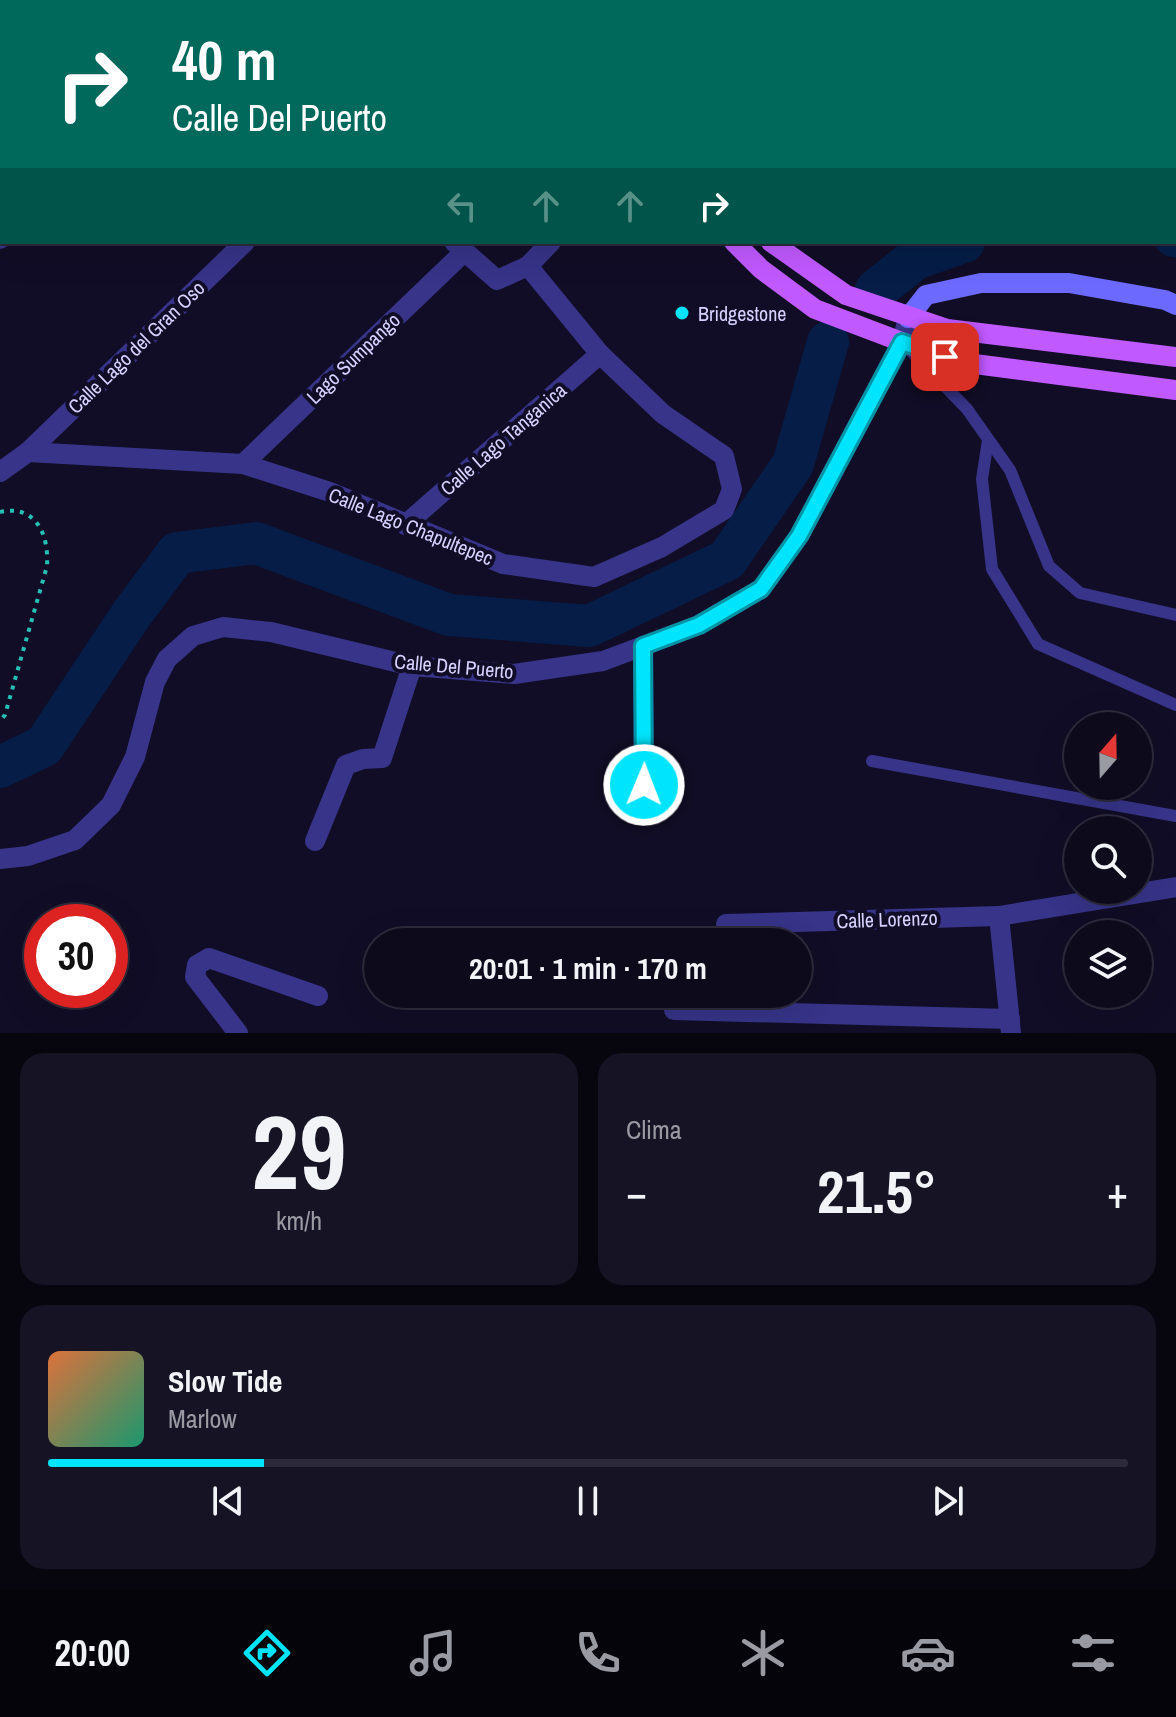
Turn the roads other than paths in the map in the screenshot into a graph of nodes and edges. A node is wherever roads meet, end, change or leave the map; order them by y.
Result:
1 (243, 244) edge
2 (549, 244) edge
3 (736, 244) edge
4 (774, 244) edge
5 (459, 247) edge
6 (528, 266) junction
7 (1176, 305) edge
8 (908, 318) junction
9 (902, 342) junction
10 (600, 354) junction
11 (1176, 357) edge
12 (1176, 390) edge
13 (988, 440) junction
14 (28, 452) junction
15 (243, 464) junction
16 (0, 472) edge
17 (405, 525) junction
18 (1176, 615) edge
19 (643, 646) junction
20 (412, 666) junction
21 (1176, 705) edge
22 (872, 761) dead end
23 (644, 785) dead end
24 (1176, 816) edge
25 (315, 841) dead end
26 (0, 859) edge
27 (1176, 887) edge
28 (999, 916) junction
29 (726, 924) dead end
30 (318, 996) dead end
31 (674, 1010) dead end
32 (1011, 1026) edge
33 (238, 1033) edge

1 - 14 street, Calle Lago del Gran Oso
2 - 6 street
3 - 9 main road
4 - 8 main road
5 - 6 street
5 - 15 street, Lago Sumpango
6 - 10 street, Calle Lago Chapultepec
7 - 8 main road
8 - 9 street, Calle Del Puerto
8 - 11 main road
9 - 12 main road
9 - 13 lane
9 - 19 street, Calle Del Puerto
10 - 17 street, Calle Lago Tanganica
10 - 17 street, Calle Lago Chapultepec
13 - 18 lane
13 - 21 lane
14 - 15 street, Calle Lago Chapultepec
14 - 16 street
15 - 17 street, Calle Lago Chapultepec
19 - 20 street, Calle Del Puerto
19 - 23 street
20 - 25 street
20 - 26 street, Calle Del Puerto
22 - 24 lane
27 - 28 street, Calle Lorenzo
28 - 29 street, Calle Lorenzo
28 - 32 street
30 - 33 street
31 - 32 street

